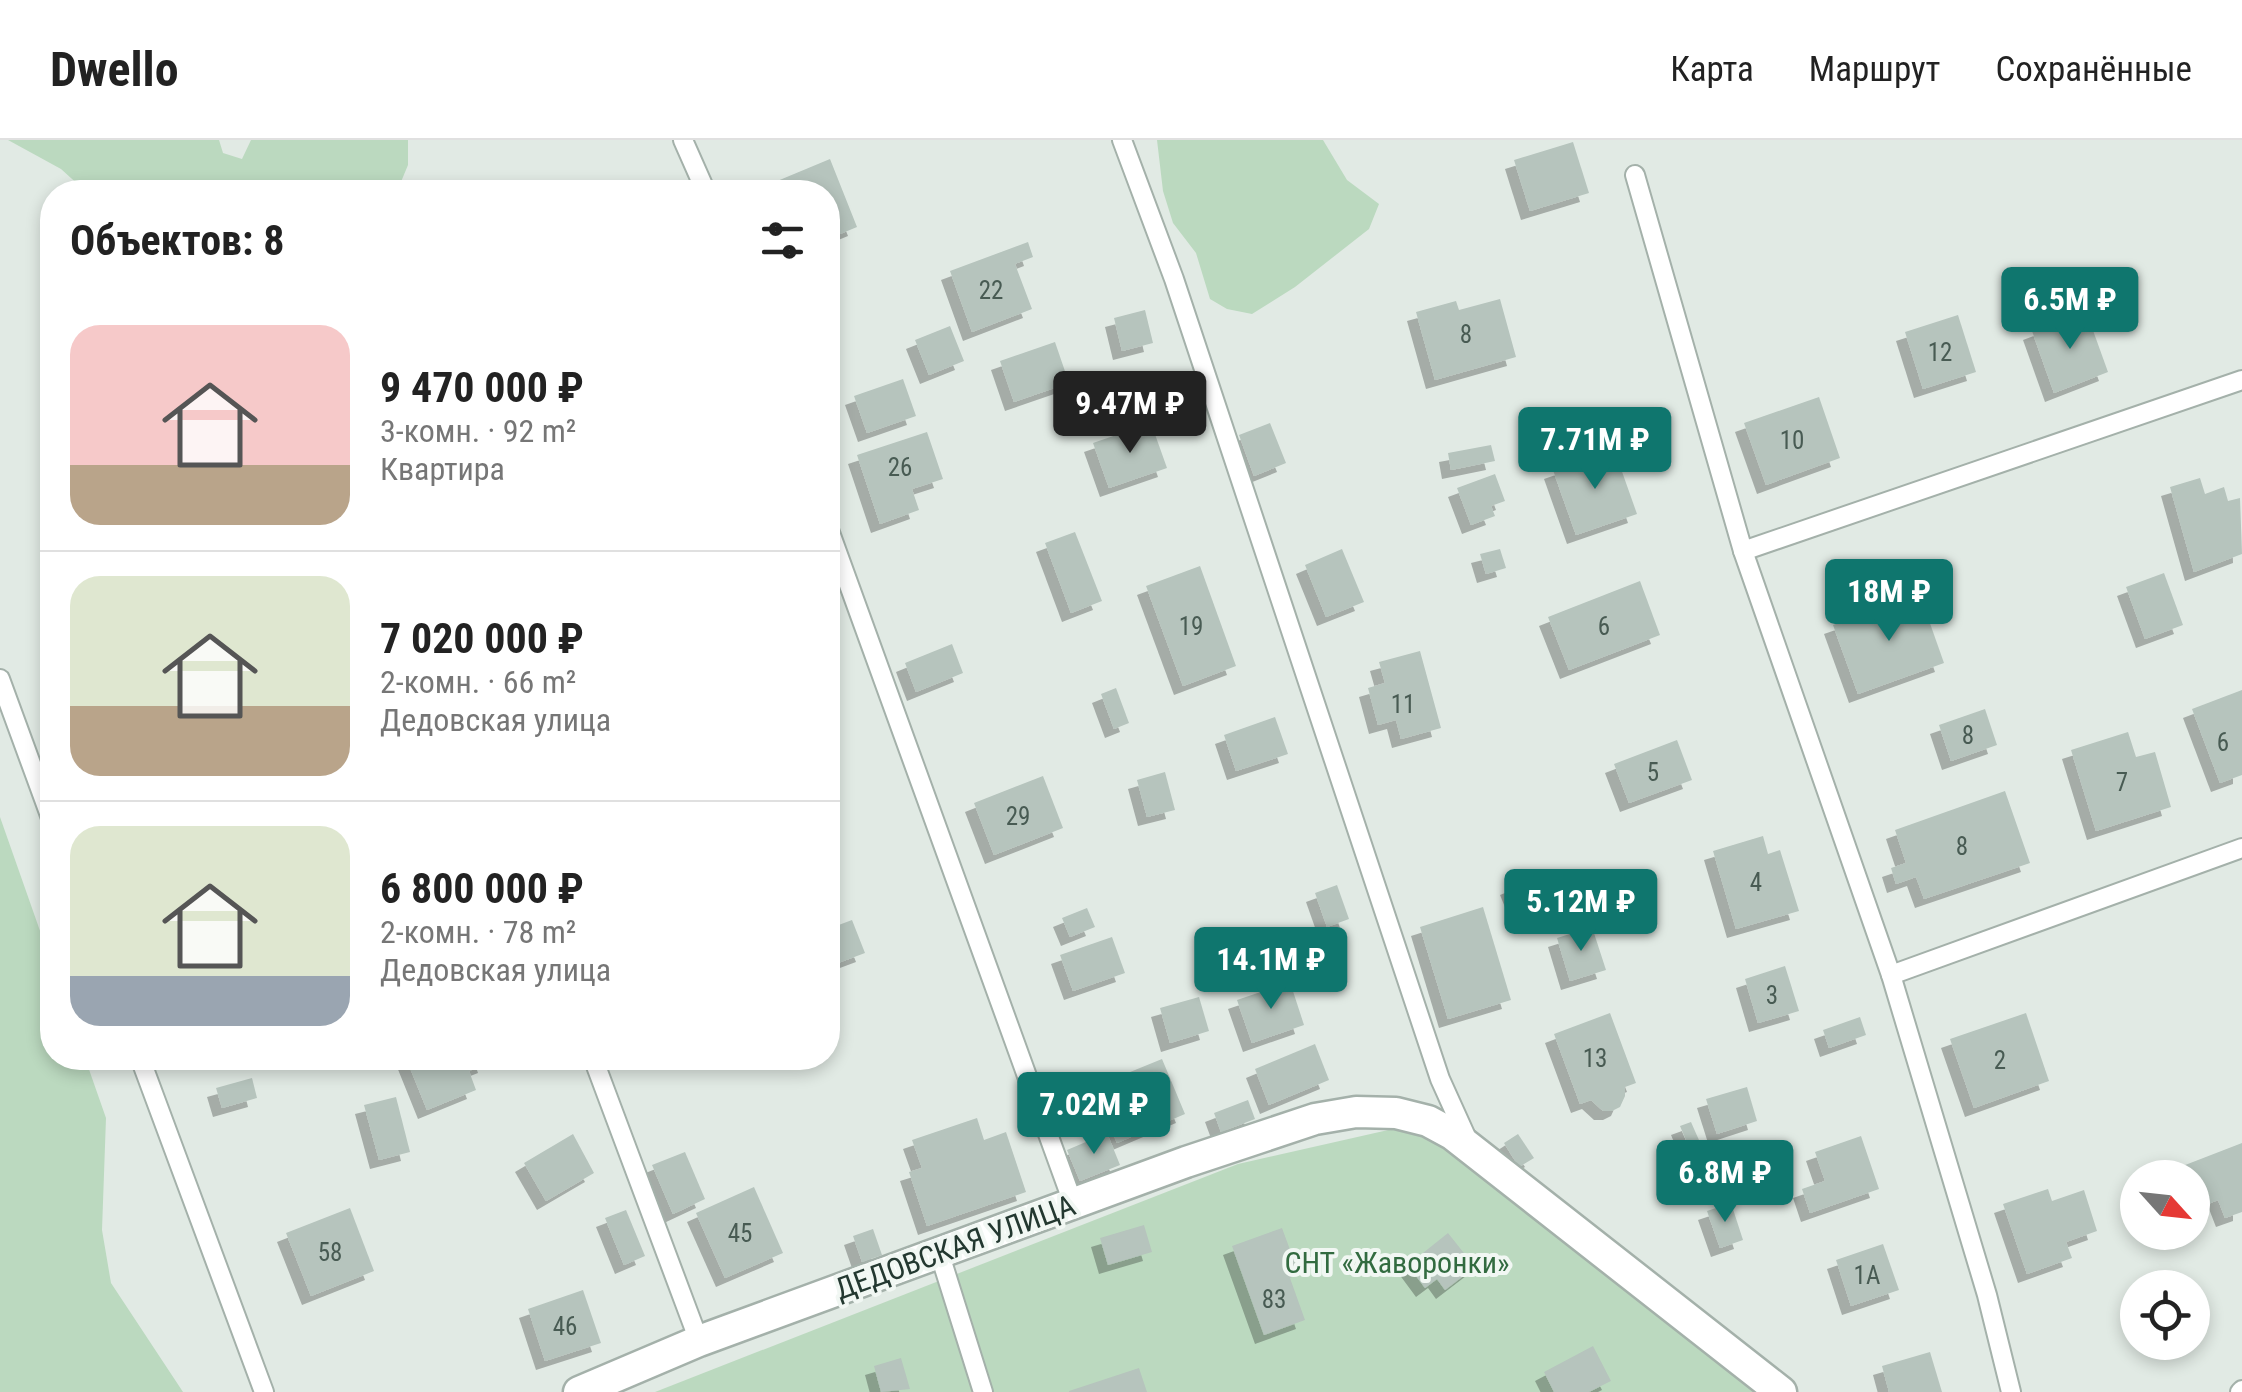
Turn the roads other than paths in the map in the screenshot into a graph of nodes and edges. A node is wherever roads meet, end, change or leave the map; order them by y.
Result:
1 (684, 140) edge
2 (1122, 140) edge
3 (1635, 175) dead end
4 (701, 180) edge
5 (2242, 380) edge
6 (1743, 552) junction
7 (840, 561) edge
8 (0, 679) edge
9 (40, 788) edge
10 (2242, 848) edge
11 (1891, 975) junction
12 (144, 1070) edge
13 (597, 1070) edge
14 (1472, 1150) junction
15 (1073, 1203) junction
16 (940, 1255) junction
17 (699, 1341) junction
18 (264, 1392) edge
19 (579, 1392) edge
20 (982, 1392) edge
21 (1781, 1392) edge
22 (2011, 1392) edge

1 - 4 lane
2 - 14 lane
3 - 6 lane
5 - 6 lane
6 - 11 lane
7 - 15 lane
8 - 9 lane
10 - 11 lane
11 - 22 lane
12 - 18 lane
13 - 17 lane
14 - 15 street, ДЕДОВСКАЯ УЛИЦА
14 - 21 street, ДЕДОВСКАЯ УЛИЦА
15 - 16 street, ДЕДОВСКАЯ УЛИЦА
16 - 17 street, ДЕДОВСКАЯ УЛИЦА
16 - 20 lane
17 - 19 street, ДЕДОВСКАЯ УЛИЦА

